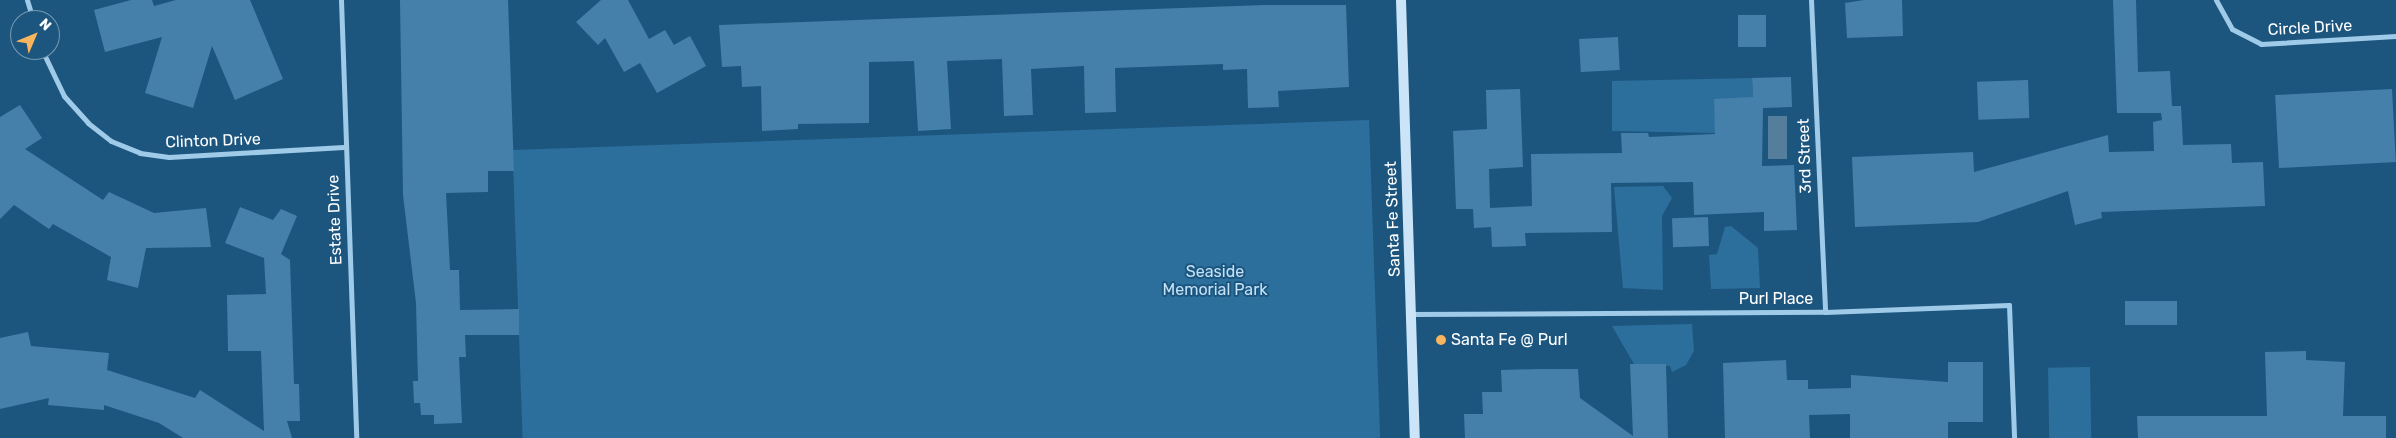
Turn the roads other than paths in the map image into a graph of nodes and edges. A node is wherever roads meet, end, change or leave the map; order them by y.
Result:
1 (340, 0) edge
2 (1401, 0) edge
3 (1811, 0) edge
4 (2216, 0) edge
5 (2396, 36) edge
6 (47, 60) edge
7 (344, 148) junction
8 (1825, 312) junction
9 (1411, 314) junction
10 (356, 438) edge
11 (1416, 438) edge
12 (2014, 438) edge

1 - 7 street, Estate Drive
2 - 9 street, Santa Fe Street
3 - 8 street, 3rd Street
4 - 5 street, Circle Drive
6 - 7 street, Clinton Drive
7 - 10 street, Estate Drive
8 - 9 street, Purl Place
8 - 12 street, Purl Place
9 - 11 street, Santa Fe Street

